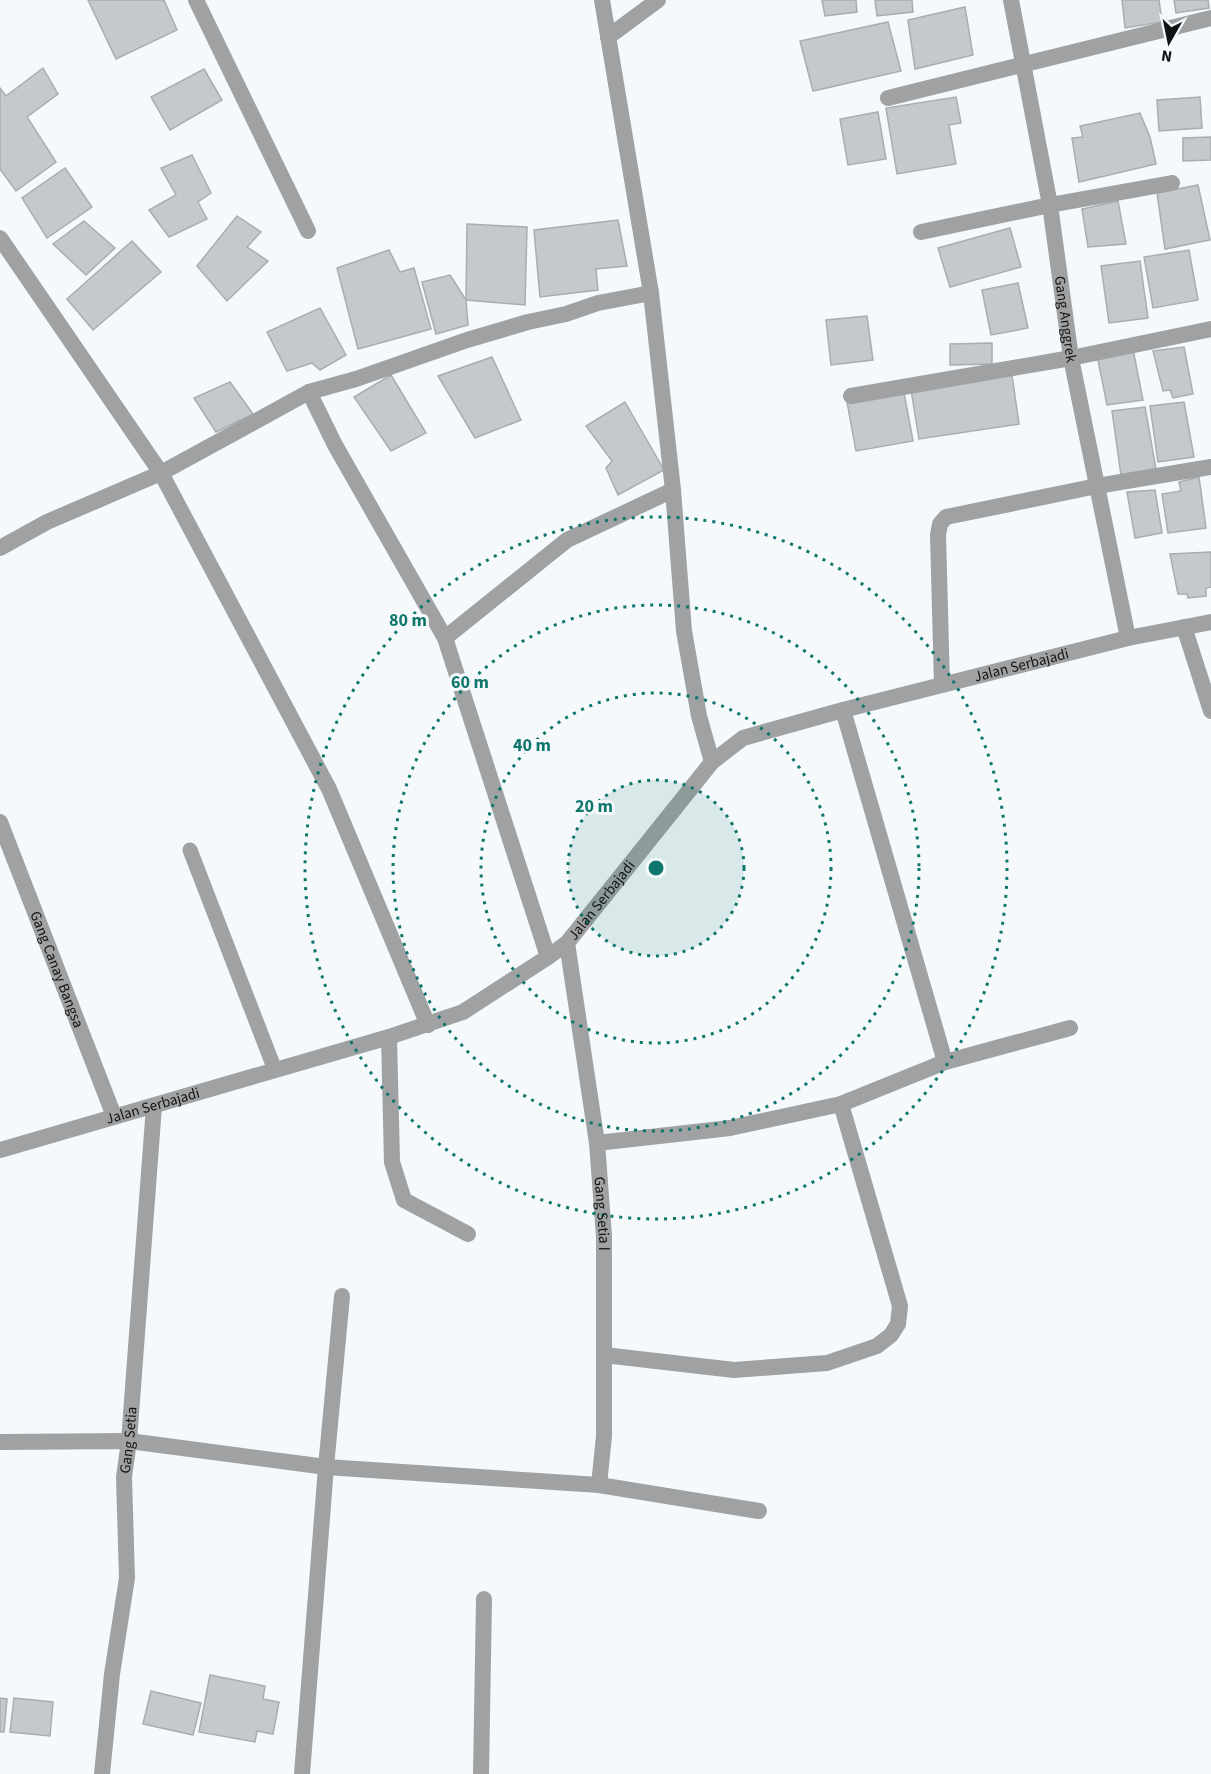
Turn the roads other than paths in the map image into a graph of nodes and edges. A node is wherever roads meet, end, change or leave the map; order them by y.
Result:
1 (196, 0) edge
2 (602, 0) edge
3 (658, 0) edge
4 (1011, 0) edge
5 (1211, 18) edge
6 (608, 37) junction
7 (1024, 66) junction
8 (888, 98) dead end
9 (1172, 183) dead end
10 (1050, 205) junction
11 (309, 231) dead end
12 (921, 232) dead end
13 (2, 246) edge
14 (651, 293) junction
15 (1211, 329) edge
16 (1071, 358) junction
17 (309, 392) junction
18 (851, 396) dead end
19 (1211, 467) edge
20 (161, 473) junction
21 (1097, 486) junction
22 (673, 490) junction
23 (0, 548) edge
24 (1211, 622) edge
25 (1184, 627) junction
26 (445, 638) junction
27 (1128, 638) junction
28 (942, 685) junction
29 (843, 710) junction
30 (1211, 711) edge
31 (712, 762) junction
32 (0, 822) edge
33 (190, 850) dead end
34 (567, 943) junction
35 (548, 957) junction
36 (428, 1025) junction
37 (1070, 1028) dead end
38 (389, 1037) junction
39 (945, 1062) junction
40 (275, 1070) junction
41 (841, 1104) junction
42 (154, 1106) junction
43 (114, 1116) junction
44 (597, 1143) junction
45 (0, 1150) edge
46 (468, 1234) dead end
47 (342, 1296) dead end
48 (604, 1355) junction
49 (129, 1441) junction
50 (0, 1442) edge
51 (326, 1467) junction
52 (599, 1485) junction
53 (759, 1511) dead end
54 (484, 1599) dead end
55 (102, 1774) edge
56 (302, 1774) edge
57 (481, 1774) edge

1 - 11 street
2 - 6 street
3 - 6 street
4 - 7 street, Gang Anggrek
5 - 7 street
6 - 14 street
7 - 8 street
7 - 10 street, Gang Anggrek
9 - 10 street
10 - 12 street
10 - 16 street, Gang Anggrek
13 - 20 street
14 - 17 street
14 - 22 street
15 - 16 street
16 - 18 street
16 - 21 street, Gang Anggrek
17 - 20 street
17 - 26 street
19 - 21 street
20 - 23 street
20 - 36 street
21 - 27 street, Gang Anggrek
21 - 28 street
22 - 26 street
22 - 31 street
24 - 25 street, Jalan Serbajadi
25 - 27 street, Jalan Serbajadi
25 - 30 street
26 - 35 street
27 - 28 street, Jalan Serbajadi
28 - 29 street, Jalan Serbajadi
29 - 31 street, Jalan Serbajadi
29 - 39 street
31 - 34 street, Jalan Serbajadi
32 - 43 street, Gang Canay Bangsa
33 - 40 lane
34 - 35 street, Jalan Serbajadi
34 - 44 street, Gang Setia I
35 - 36 street, Jalan Serbajadi
36 - 38 street, Jalan Serbajadi
37 - 39 street
38 - 40 street, Jalan Serbajadi
38 - 46 street
39 - 41 street
40 - 42 street, Jalan Serbajadi
41 - 44 street
41 - 48 street
42 - 43 street, Jalan Serbajadi
42 - 49 street, Gang Setia
43 - 45 street, Jalan Serbajadi
44 - 48 street, Gang Setia I
47 - 51 street
48 - 52 street, Gang Setia I
49 - 50 street
49 - 51 street
49 - 55 street, Gang Setia
51 - 52 street
51 - 56 street
52 - 53 street
54 - 57 street

